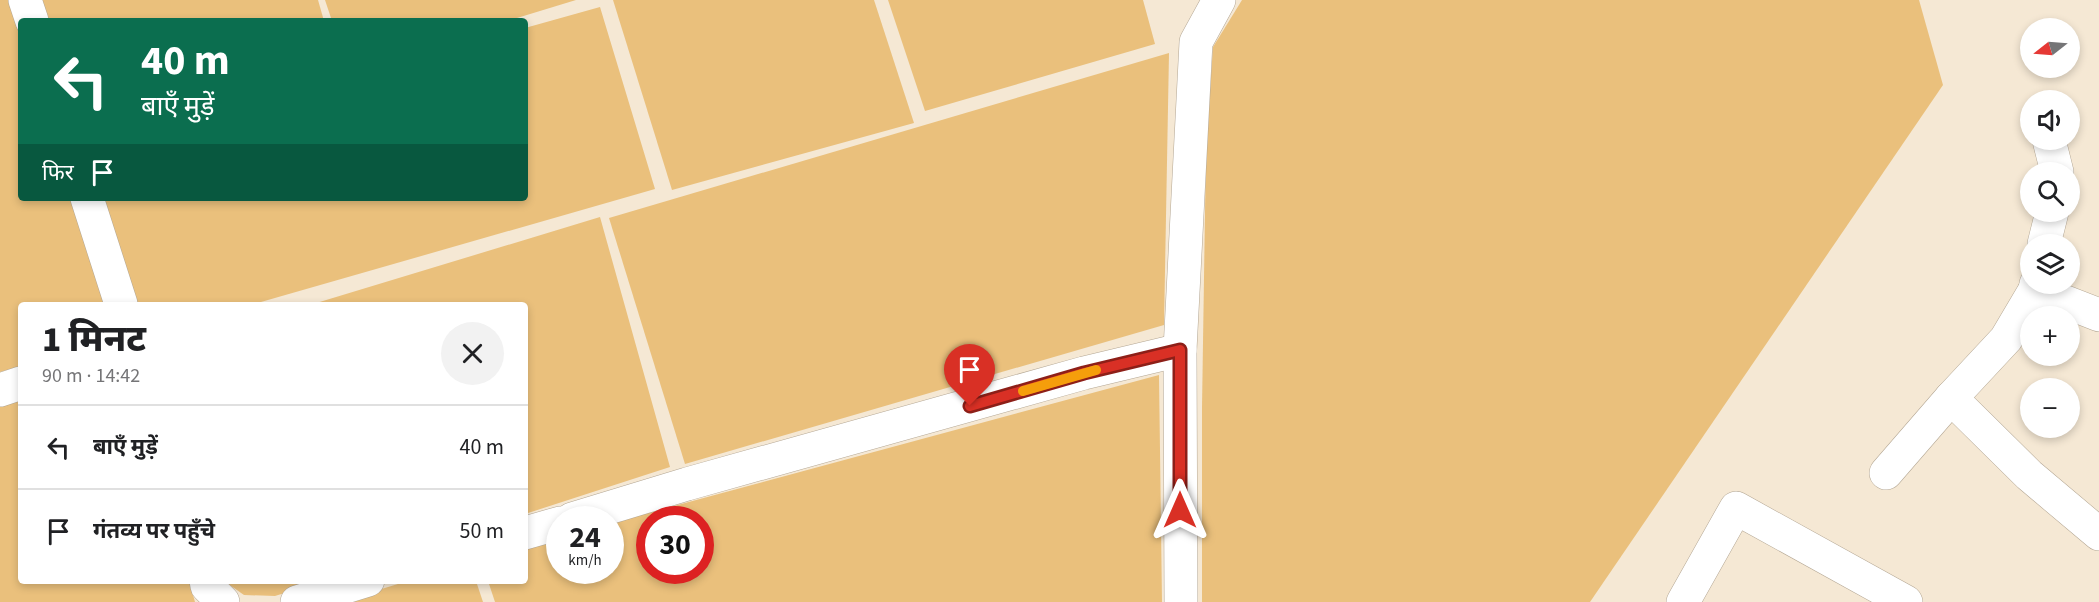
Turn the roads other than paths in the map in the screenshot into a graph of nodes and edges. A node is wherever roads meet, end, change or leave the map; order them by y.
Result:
1 (26, 0) edge
2 (1219, 0) edge
3 (31, 18) edge
4 (88, 201) edge
5 (2031, 294) edge
6 (2053, 294) edge
7 (120, 302) edge
8 (2099, 315) edge
9 (1180, 350) junction
10 (18, 384) edge
11 (0, 390) edge
12 (1951, 398) junction
13 (1886, 473) dead end
14 (615, 506) edge
15 (546, 527) edge
16 (528, 532) edge
17 (2099, 534) edge
18 (207, 584) edge
19 (355, 584) edge
20 (223, 602) edge
21 (297, 602) edge
22 (1181, 602) edge
23 (1683, 602) edge
24 (1906, 602) edge

1 - 3 street
2 - 9 street
4 - 7 street
5 - 12 street
6 - 8 street
9 - 14 street
9 - 22 street
10 - 11 street
12 - 13 street
12 - 17 street
15 - 16 street
18 - 20 street
19 - 21 street
23 - 24 street

